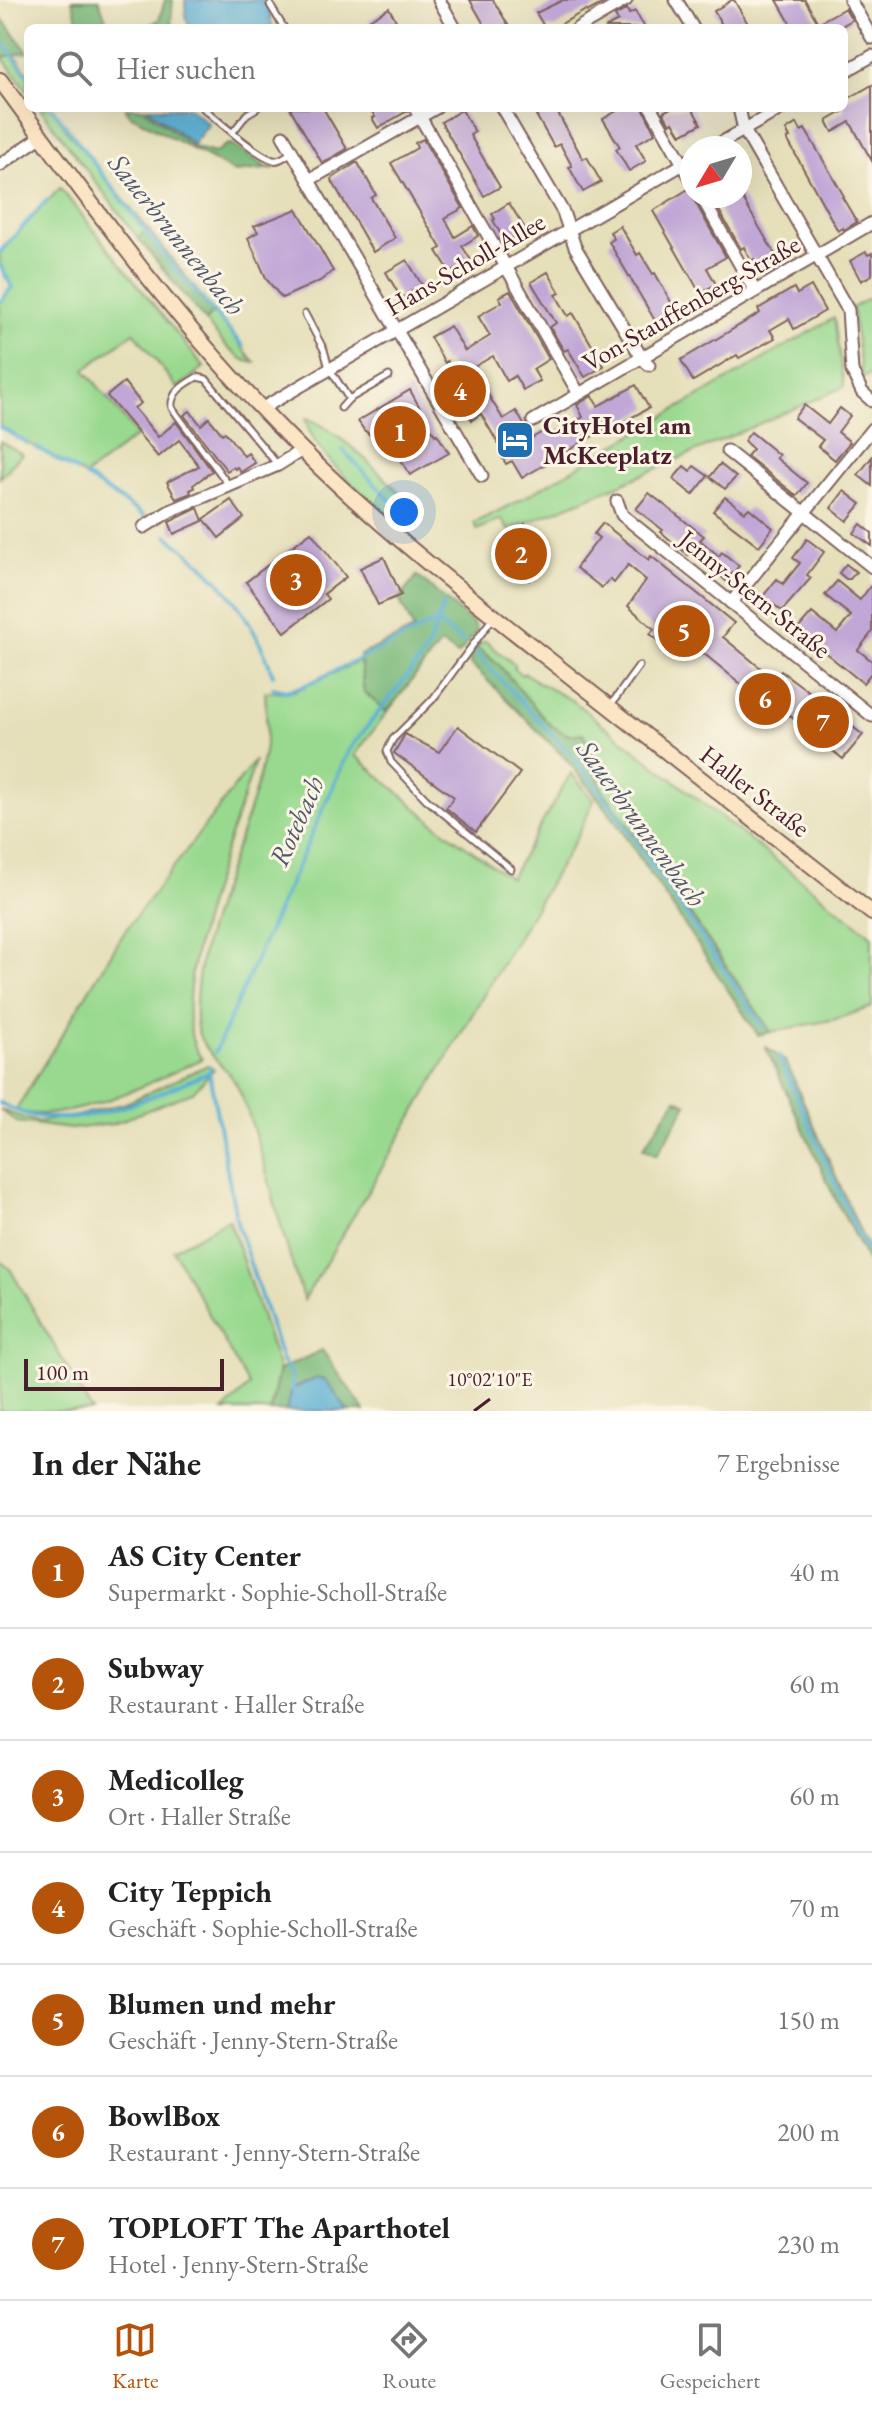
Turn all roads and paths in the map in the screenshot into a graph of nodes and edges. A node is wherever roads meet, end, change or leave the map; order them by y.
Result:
1 (439, 0) edge
2 (626, 0) edge
3 (676, 0) edge
4 (850, 0) edge
5 (270, 5) dead end
6 (598, 16) junction
7 (282, 24) edge
8 (453, 24) edge
9 (585, 24) edge
10 (603, 24) edge
11 (691, 24) edge
12 (872, 38) edge
13 (872, 56) edge
14 (848, 70) edge
15 (0, 80) edge
16 (208, 112) edge
17 (250, 112) edge
18 (418, 112) edge
19 (504, 112) edge
20 (654, 112) edge
21 (740, 112) edge
22 (775, 112) edge
23 (744, 130) junction
24 (233, 132) junction
25 (42, 136) junction
26 (283, 136) dead end
27 (733, 136) edge
28 (680, 150) edge
29 (293, 152) junction
30 (0, 165) edge
31 (680, 167) edge
32 (309, 180) junction
33 (708, 208) edge
34 (872, 223) edge
35 (569, 230) junction
36 (816, 256) junction
37 (506, 266) junction
38 (755, 291) junction
39 (305, 314) dead end
40 (395, 330) junction
41 (646, 362) junction
42 (329, 368) junction
43 (389, 376) dead end
44 (579, 394) junction
45 (349, 399) junction
46 (872, 401) edge
47 (341, 408) dead end
48 (261, 409) junction
49 (533, 421) dead end
50 (872, 429) edge
51 (302, 450) junction
52 (727, 451) dead end
53 (278, 465) junction
54 (482, 476) dead end
55 (229, 485) junction
56 (617, 501) dead end
57 (803, 512) junction
58 (144, 527) dead end
59 (872, 567) edge
60 (731, 603) junction
61 (494, 616) junction
62 (639, 666) dead end
63 (609, 706) junction
64 (872, 716) edge
65 (511, 869) dead end
66 (872, 913) edge

1 - 8 street
2 - 6 street
3 - 11 street
4 - 12 street
5 - 7 lane
6 - 9 street
6 - 10 street
13 - 14 street
15 - 25 main road, Haller Straße
16 - 24 lane
17 - 24 lane
18 - 32 street
18 - 37 street
19 - 35 street
20 - 28 street
21 - 23 street
22 - 23 street
23 - 27 street
23 - 36 street
24 - 29 lane
25 - 30 street
25 - 48 main road, Haller Straße
26 - 29 street
29 - 32 street
31 - 35 street, Hans-Scholl-Allee
32 - 40 street
33 - 38 street
34 - 36 street, Von-Stauffenberg-Straße
35 - 37 street, Hans-Scholl-Allee
35 - 41 street
36 - 38 street, Von-Stauffenberg-Straße
36 - 46 street
37 - 40 street, Hans-Scholl-Allee
37 - 44 street
38 - 41 street, Von-Stauffenberg-Straße
39 - 42 lane
40 - 42 street, Hans-Scholl-Allee
40 - 54 street
41 - 44 street, Von-Stauffenberg-Straße
42 - 45 lane
42 - 48 street, Hans-Scholl-Allee
43 - 45 lane
44 - 49 street, Von-Stauffenberg-Straße
45 - 47 lane
48 - 51 main road, Haller Straße
50 - 57 street
51 - 53 street
51 - 61 main road, Haller Straße
52 - 57 street
53 - 55 street
53 - 55 lane
55 - 58 street
56 - 60 street, Jenny-Stern-Straße
57 - 59 street
57 - 60 street
60 - 64 street, Jenny-Stern-Straße
61 - 63 main road, Haller Straße
61 - 65 lane
62 - 63 lane
63 - 66 main road, Haller Straße

